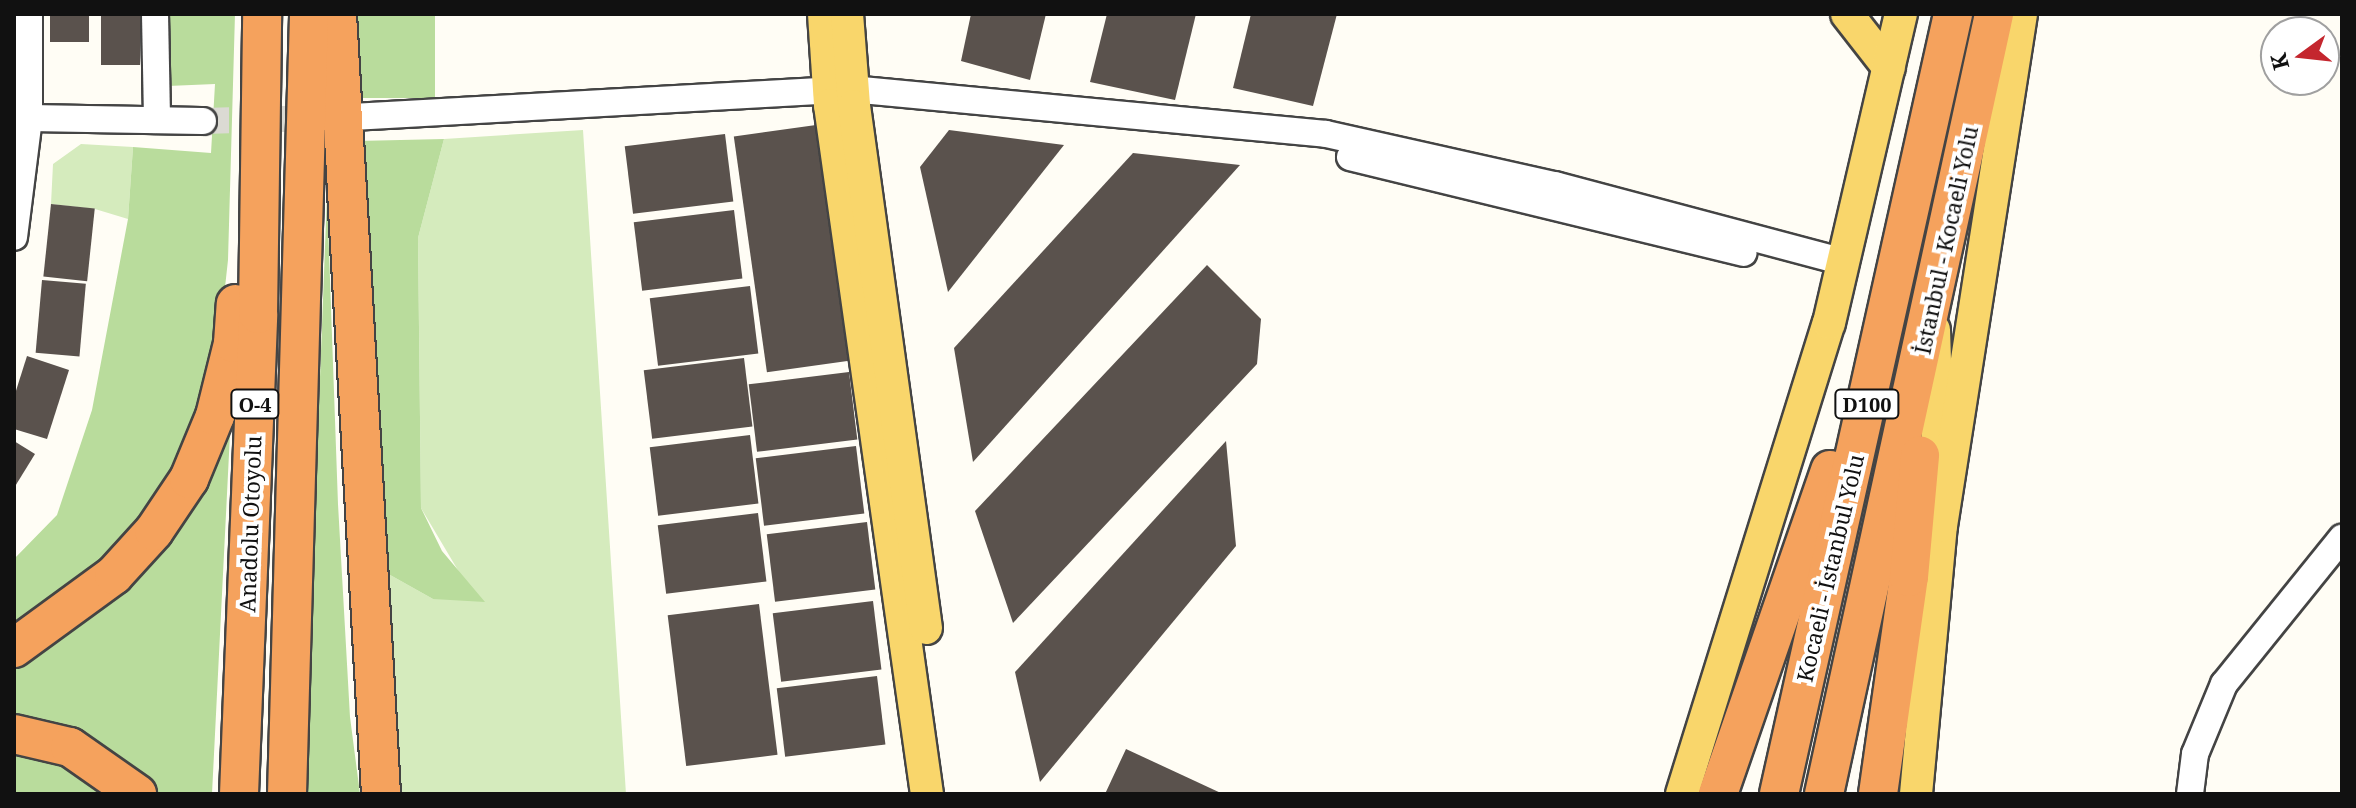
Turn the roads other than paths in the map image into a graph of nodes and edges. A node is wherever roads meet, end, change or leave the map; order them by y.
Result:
1 (29, 14) edge
2 (155, 14) edge
3 (261, 14) edge
4 (309, 14) edge
5 (337, 14) edge
6 (824, 14) edge
7 (847, 14) edge
8 (1847, 14) edge
9 (1901, 14) edge
10 (1953, 14) edge
11 (2012, 15) edge
12 (1889, 68) junction
13 (841, 98) junction
14 (29, 118) junction
15 (157, 120) junction
16 (203, 121) tunnel mouth
17 (16, 222) edge
18 (1907, 235) junction
19 (1842, 269) junction
20 (1933, 301) junction
21 (1941, 526) junction
22 (2342, 538) edge
23 (14, 648) edge
24 (14, 734) edge
25 (137, 794) edge
26 (239, 794) edge
27 (287, 794) edge
28 (381, 794) edge
29 (927, 794) edge
30 (949, 794) edge
31 (1682, 794) edge
32 (1696, 794) edge
33 (1718, 794) edge
34 (1779, 794) edge
35 (1824, 794) edge
36 (1878, 794) edge
37 (1916, 794) edge
38 (2190, 794) edge

1 - 14 street
2 - 15 street
3 - 23 highway
3 - 26 highway, Anadolu Otoyolu / O-4
4 - 27 highway, Anadolu Otoyolu / O-4
5 - 28 highway
6 - 13 main road
7 - 13 main road
8 - 12 main road
9 - 12 main road
10 - 18 highway, Kocaeli - İstanbul Yolu / D100
11 - 20 highway, İstanbul - Kocaeli Yolu / D100
11 - 21 main road
12 - 19 main road
13 - 13 street
13 - 19 street
13 - 29 main road
13 - 30 main road
14 - 15 street
14 - 17 street
15 - 16 street
18 - 33 highway
18 - 34 highway, Kocaeli - İstanbul Yolu / D100
19 - 31 main road
19 - 32 main road
20 - 21 main road
20 - 35 highway, İstanbul - Kocaeli Yolu / D100
20 - 36 highway
21 - 37 main road
22 - 38 street
24 - 25 highway

